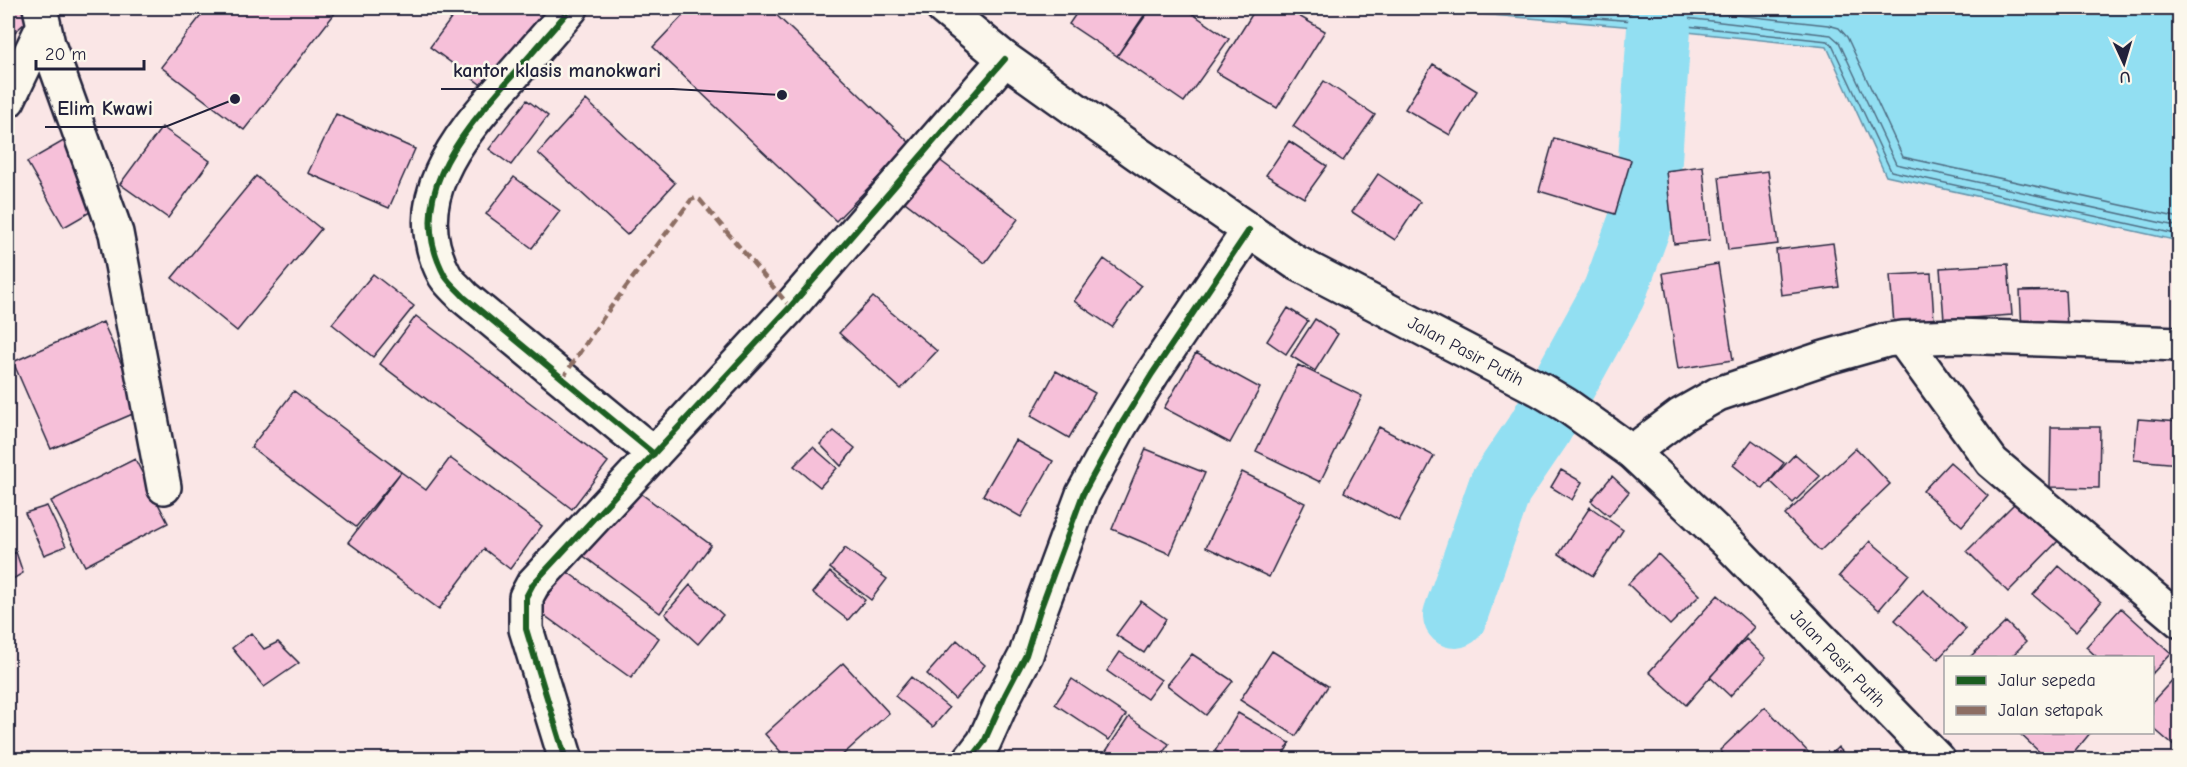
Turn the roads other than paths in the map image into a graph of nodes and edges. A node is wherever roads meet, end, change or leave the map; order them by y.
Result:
1 (571, 8) edge
2 (943, 8) edge
3 (42, 17) edge
4 (1005, 59) junction
5 (8, 100) edge
6 (1249, 230) junction
7 (1902, 338) junction
8 (2180, 344) edge
9 (1632, 452) junction
10 (654, 454) junction
11 (164, 487) dead end
12 (2180, 621) edge
13 (566, 759) edge
14 (970, 759) edge
15 (1938, 759) edge

1 - 10 street
2 - 4 street, Jalan Pasir Putih
3 - 5 street
3 - 11 street
4 - 6 street, Jalan Pasir Putih
4 - 10 street
6 - 9 street, Jalan Pasir Putih
6 - 14 street
7 - 8 street
7 - 9 street
7 - 12 street
9 - 15 street, Jalan Pasir Putih
10 - 13 street

